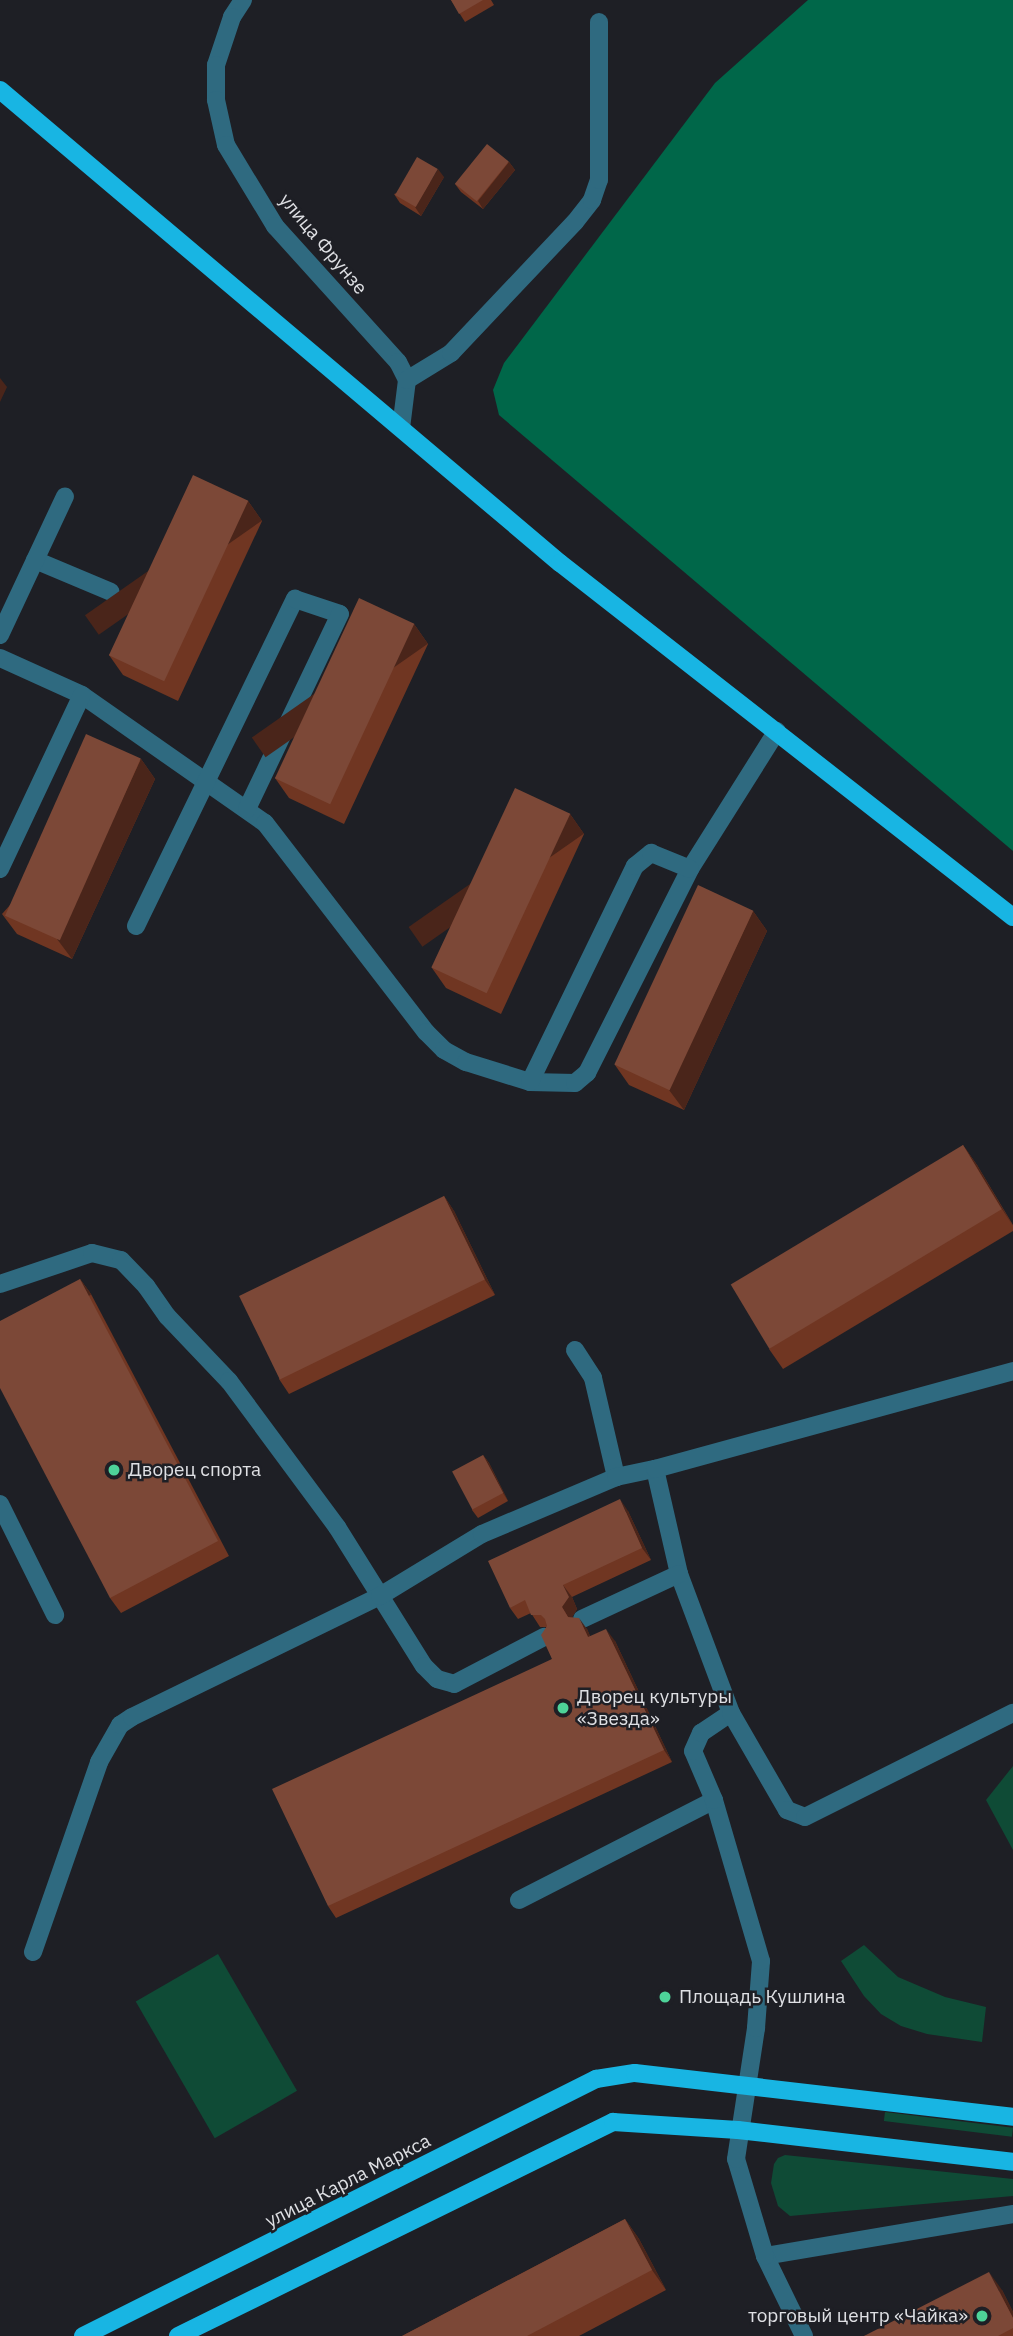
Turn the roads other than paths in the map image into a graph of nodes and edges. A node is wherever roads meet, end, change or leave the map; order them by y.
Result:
1 (243, 0) edge
2 (598, 22) dead end
3 (0, 90) edge
4 (407, 380) junction
5 (401, 428) junction
6 (65, 496) dead end
7 (35, 560) junction
8 (111, 593) dead end
9 (0, 635) edge
10 (0, 658) edge
11 (82, 695) junction
12 (777, 731) junction
13 (205, 781) junction
14 (247, 809) junction
15 (0, 869) edge
16 (690, 869) junction
17 (1013, 917) edge
18 (136, 926) dead end
19 (530, 1082) junction
20 (0, 1284) edge
21 (576, 1350) dead end
22 (1013, 1371) edge
23 (655, 1469) junction
24 (615, 1476) junction
25 (0, 1504) edge
26 (679, 1574) junction
27 (380, 1595) junction
28 (55, 1615) dead end
29 (582, 1619) edge
30 (544, 1637) edge
31 (731, 1713) junction
32 (1013, 1713) edge
33 (714, 1800) junction
34 (519, 1900) dead end
35 (33, 1952) dead end
36 (748, 2086) junction
37 (1013, 2117) edge
38 (738, 2130) junction
39 (1013, 2162) edge
40 (1013, 2214) edge
41 (765, 2256) junction
42 (83, 2336) edge
43 (178, 2336) edge
44 (804, 2336) edge

1 - 4 street, улица Фрунзе
2 - 4 street
3 - 5 main road
4 - 5 street
5 - 12 main road
6 - 7 street
7 - 8 street
7 - 9 street
10 - 11 street
11 - 13 street
11 - 15 street
12 - 16 street
12 - 17 main road
13 - 14 street
13 - 14 street
13 - 18 street
14 - 19 street
16 - 19 street
16 - 19 street
20 - 27 street
21 - 24 street
22 - 23 street
23 - 24 street
23 - 26 street
24 - 27 street
25 - 28 street
26 - 29 street
26 - 31 street
27 - 30 street
27 - 35 street
31 - 32 street
31 - 33 street
33 - 34 street
33 - 36 street
36 - 37 main road, улица Карла Маркса
36 - 38 street
36 - 42 main road, улица Карла Маркса
38 - 39 main road
38 - 41 street
38 - 43 main road
40 - 41 street
41 - 44 street

